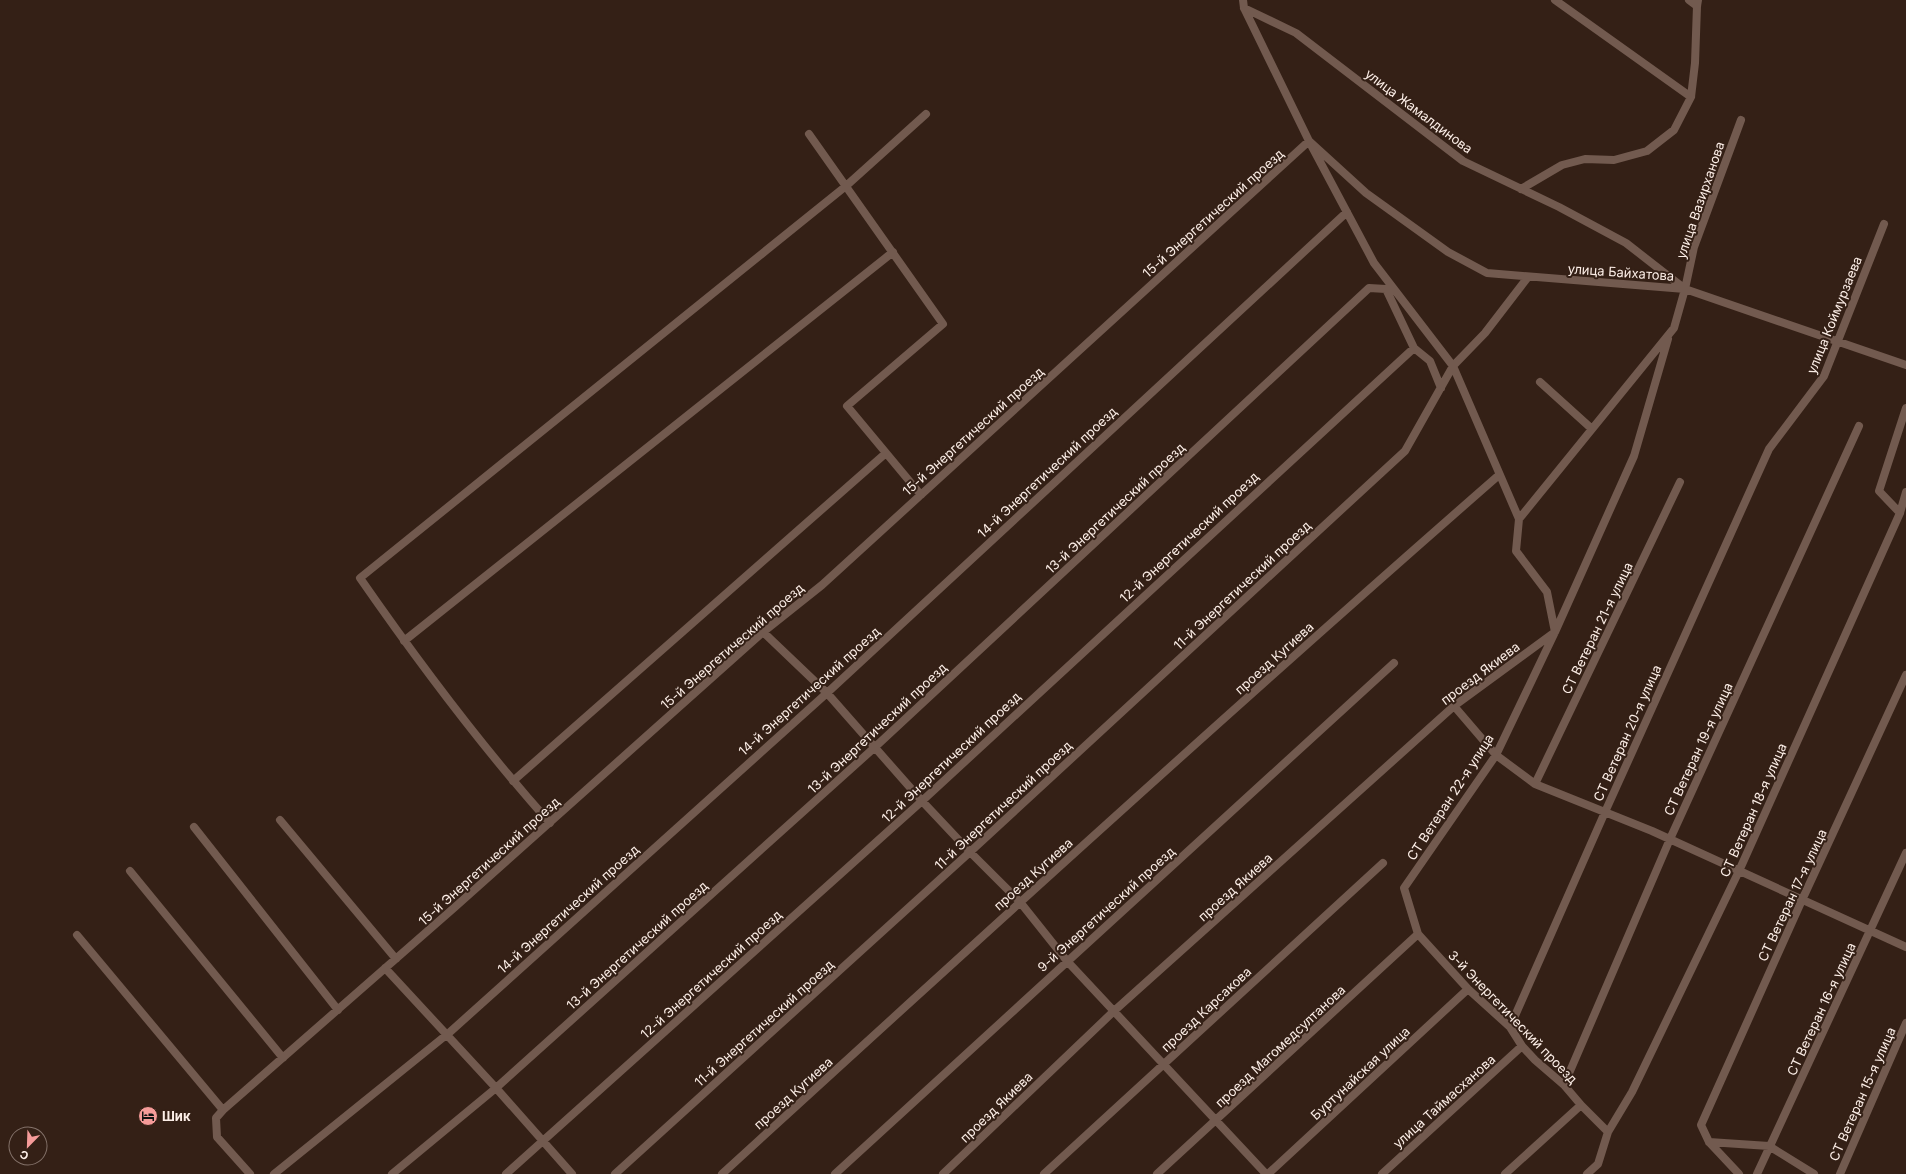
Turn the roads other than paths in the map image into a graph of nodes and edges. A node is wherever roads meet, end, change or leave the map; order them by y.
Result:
1 (1555, 0) edge
2 (1689, 0) edge
3 (1697, 3) edge
4 (1244, 4) edge
5 (1691, 97) junction
6 (926, 114) dead end
7 (1741, 120) dead end
8 (809, 134) dead end
9 (1309, 141) junction
10 (846, 186) junction
11 (1521, 189) junction
12 (1347, 212) junction
13 (1884, 224) dead end
14 (892, 252) junction
15 (1374, 263) junction
16 (1528, 277) junction
17 (1386, 289) junction
18 (1685, 289) junction
19 (1669, 334) junction
20 (1838, 342) junction
21 (1410, 350) junction
22 (1906, 365) edge
23 (1453, 366) junction
24 (1540, 382) dead end
25 (1441, 388) junction
26 (1906, 408) edge
27 (1859, 426) dead end
28 (1592, 429) junction
29 (1769, 449) joint
30 (886, 453) junction
31 (1499, 475) junction
32 (1680, 482) dead end
33 (1906, 492) edge
34 (921, 495) junction
35 (1900, 513) junction
36 (1519, 519) junction
37 (763, 632) junction
38 (1555, 632) junction
39 (404, 641) junction
40 (1394, 663) dead end
41 (1906, 675) edge
42 (826, 692) junction
43 (1454, 706) junction
44 (874, 748) junction
45 (1496, 755) junction
46 (512, 781) junction
47 (1535, 784) junction
48 (922, 801) junction
49 (1605, 812) junction
50 (280, 820) dead end
51 (550, 823) junction
52 (194, 827) dead end
53 (1670, 839) junction
54 (970, 852) junction
55 (1906, 853) edge
56 (1383, 863) dead end
57 (130, 870) dead end
58 (1739, 871) junction
59 (1802, 900) junction
60 (1020, 902) junction
61 (1871, 931) junction
62 (1418, 934) junction
63 (77, 935) dead end
64 (1906, 947) edge
65 (396, 959) junction
66 (1067, 961) junction
67 (385, 968) junction
68 (1468, 989) junction
69 (338, 1010) junction
70 (1114, 1011) junction
71 (1906, 1023) edge
72 (1510, 1027) junction
73 (446, 1035) junction
74 (1522, 1046) junction
75 (283, 1058) junction
76 (1164, 1064) junction
77 (1564, 1085) junction
78 (496, 1088) junction
79 (1581, 1105) junction
80 (223, 1110) junction
81 (1216, 1121) junction
82 (1608, 1132) junction
83 (543, 1142) junction
84 (1709, 1142) junction
85 (1769, 1146) junction
86 (250, 1174) edge
87 (274, 1174) edge
88 (392, 1174) edge
89 (506, 1174) edge
90 (572, 1174) edge
91 (615, 1174) edge
92 (722, 1174) edge
93 (835, 1174) edge
94 (943, 1174) edge
95 (1044, 1174) edge
96 (1157, 1174) edge
97 (1267, 1174) edge
98 (1382, 1174) edge
99 (1505, 1174) edge
100 (1587, 1174) edge
101 (1739, 1174) edge
102 (1757, 1174) edge
103 (1814, 1174) edge
104 (1840, 1174) edge

1 - 5 street
2 - 3 street
3 - 5 street
4 - 9 street
4 - 11 street, улица Жамалдинова
5 - 11 street
6 - 10 street
7 - 18 street, улица Вазирханова
8 - 10 street
9 - 12 street
9 - 16 street, улица Байхатова
9 - 34 street, 15-й Энергетический проезд
10 - 14 street
10 - 39 street
11 - 18 street, улица Жамалдинова
12 - 15 street
12 - 42 street, 14-й Энергетический проезд
13 - 20 street, улица Коймурзаева
14 - 30 street
14 - 39 street
15 - 17 street
15 - 23 street
16 - 18 street, улица Байхатова
16 - 23 street, 11-й Энергетический проезд
17 - 21 street
17 - 44 street, 13-й Энергетический проезд
18 - 19 street, улица Байхатова
18 - 20 street
19 - 28 street, улица Байхатова
19 - 38 street, СТ Ветеран 22-я улица
20 - 22 street
20 - 29 street, улица Коймурзаева
21 - 25 street
21 - 48 street, 12-й Энергетический проезд
23 - 25 street, 11-й Энергетический проезд
23 - 31 street
24 - 28 street
25 - 54 street, 11-й Энергетический проезд
26 - 35 street
27 - 53 street, СТ Ветеран 19-я улица
28 - 36 street, улица Байхатова
29 - 49 street, СТ Ветеран 20-я улица
30 - 34 street
30 - 46 street
31 - 36 street
31 - 60 street, проезд Кугиева
32 - 47 street, СТ Ветеран 21-я улица
33 - 35 street, СТ Ветеран 18-я улица
34 - 37 street, 15-й Энергетический проезд
35 - 58 street, СТ Ветеран 18-я улица
36 - 38 street
37 - 42 street
37 - 51 street, 15-й Энергетический проезд
38 - 43 street, проезд Якиева
38 - 45 street, СТ Ветеран 22-я улица
39 - 46 street
40 - 66 street, 9-й Энергетический проезд
41 - 59 street, СТ Ветеран 17-я улица
42 - 44 street
42 - 73 street, 14-й Энергетический проезд
43 - 45 street
43 - 70 street, проезд Якиева
44 - 48 street
44 - 78 street, 13-й Энергетический проезд
45 - 47 street
45 - 62 street, СТ Ветеран 22-я улица
46 - 51 street
47 - 49 street
48 - 54 street
48 - 83 street, 12-й Энергетический проезд
49 - 53 street
49 - 72 street, СТ Ветеран 20-я улица
50 - 65 street
51 - 65 street, 15-й Энергетический проезд
52 - 69 street
53 - 58 street
53 - 77 street, СТ Ветеран 19-я улица
54 - 60 street
54 - 91 street, 11-й Энергетический проезд
55 - 61 street, СТ Ветеран 16-я улица
56 - 76 street, проезд Карсакова
57 - 75 street
58 - 59 street
58 - 82 street, СТ Ветеран 18-я улица
59 - 61 street
59 - 84 street, СТ Ветеран 17-я улица
60 - 66 street
60 - 92 street, проезд Кугиева
61 - 64 street
61 - 85 street, СТ Ветеран 16-я улица
62 - 68 street, 3-й Энергетический проезд
62 - 81 street, проезд Магомедсултанова
63 - 80 street
65 - 67 street, 15-й Энергетический проезд
66 - 70 street
66 - 93 street, 9-й Энергетический проезд
67 - 69 street, 15-й Энергетический проезд
67 - 73 street
68 - 72 street, 3-й Энергетический проезд
68 - 97 street, Буртунайская улица
69 - 75 street, 15-й Энергетический проезд
70 - 76 street
70 - 94 street, проезд Якиева
71 - 104 street, СТ Ветеран 15-я улица
72 - 74 street, 3-й Энергетический проезд
73 - 78 street
73 - 87 street, 14-й Энергетический проезд
74 - 77 street, 3-й Энергетический проезд
74 - 98 street, улица Таймасханова
75 - 80 street, 15-й Энергетический проезд
76 - 81 street
76 - 95 street, проезд Карсакова
77 - 79 street, 3-й Энергетический проезд
78 - 83 street
78 - 88 street, 13-й Энергетический проезд
79 - 82 street, 3-й Энергетический проезд
79 - 99 street
80 - 86 street, 15-й Энергетический проезд
81 - 96 street, проезд Магомедсултанова
81 - 97 street
82 - 100 street
83 - 89 street, 12-й Энергетический проезд
83 - 90 street
84 - 85 street
84 - 101 street
85 - 102 street, СТ Ветеран 16-я улица
85 - 103 street

